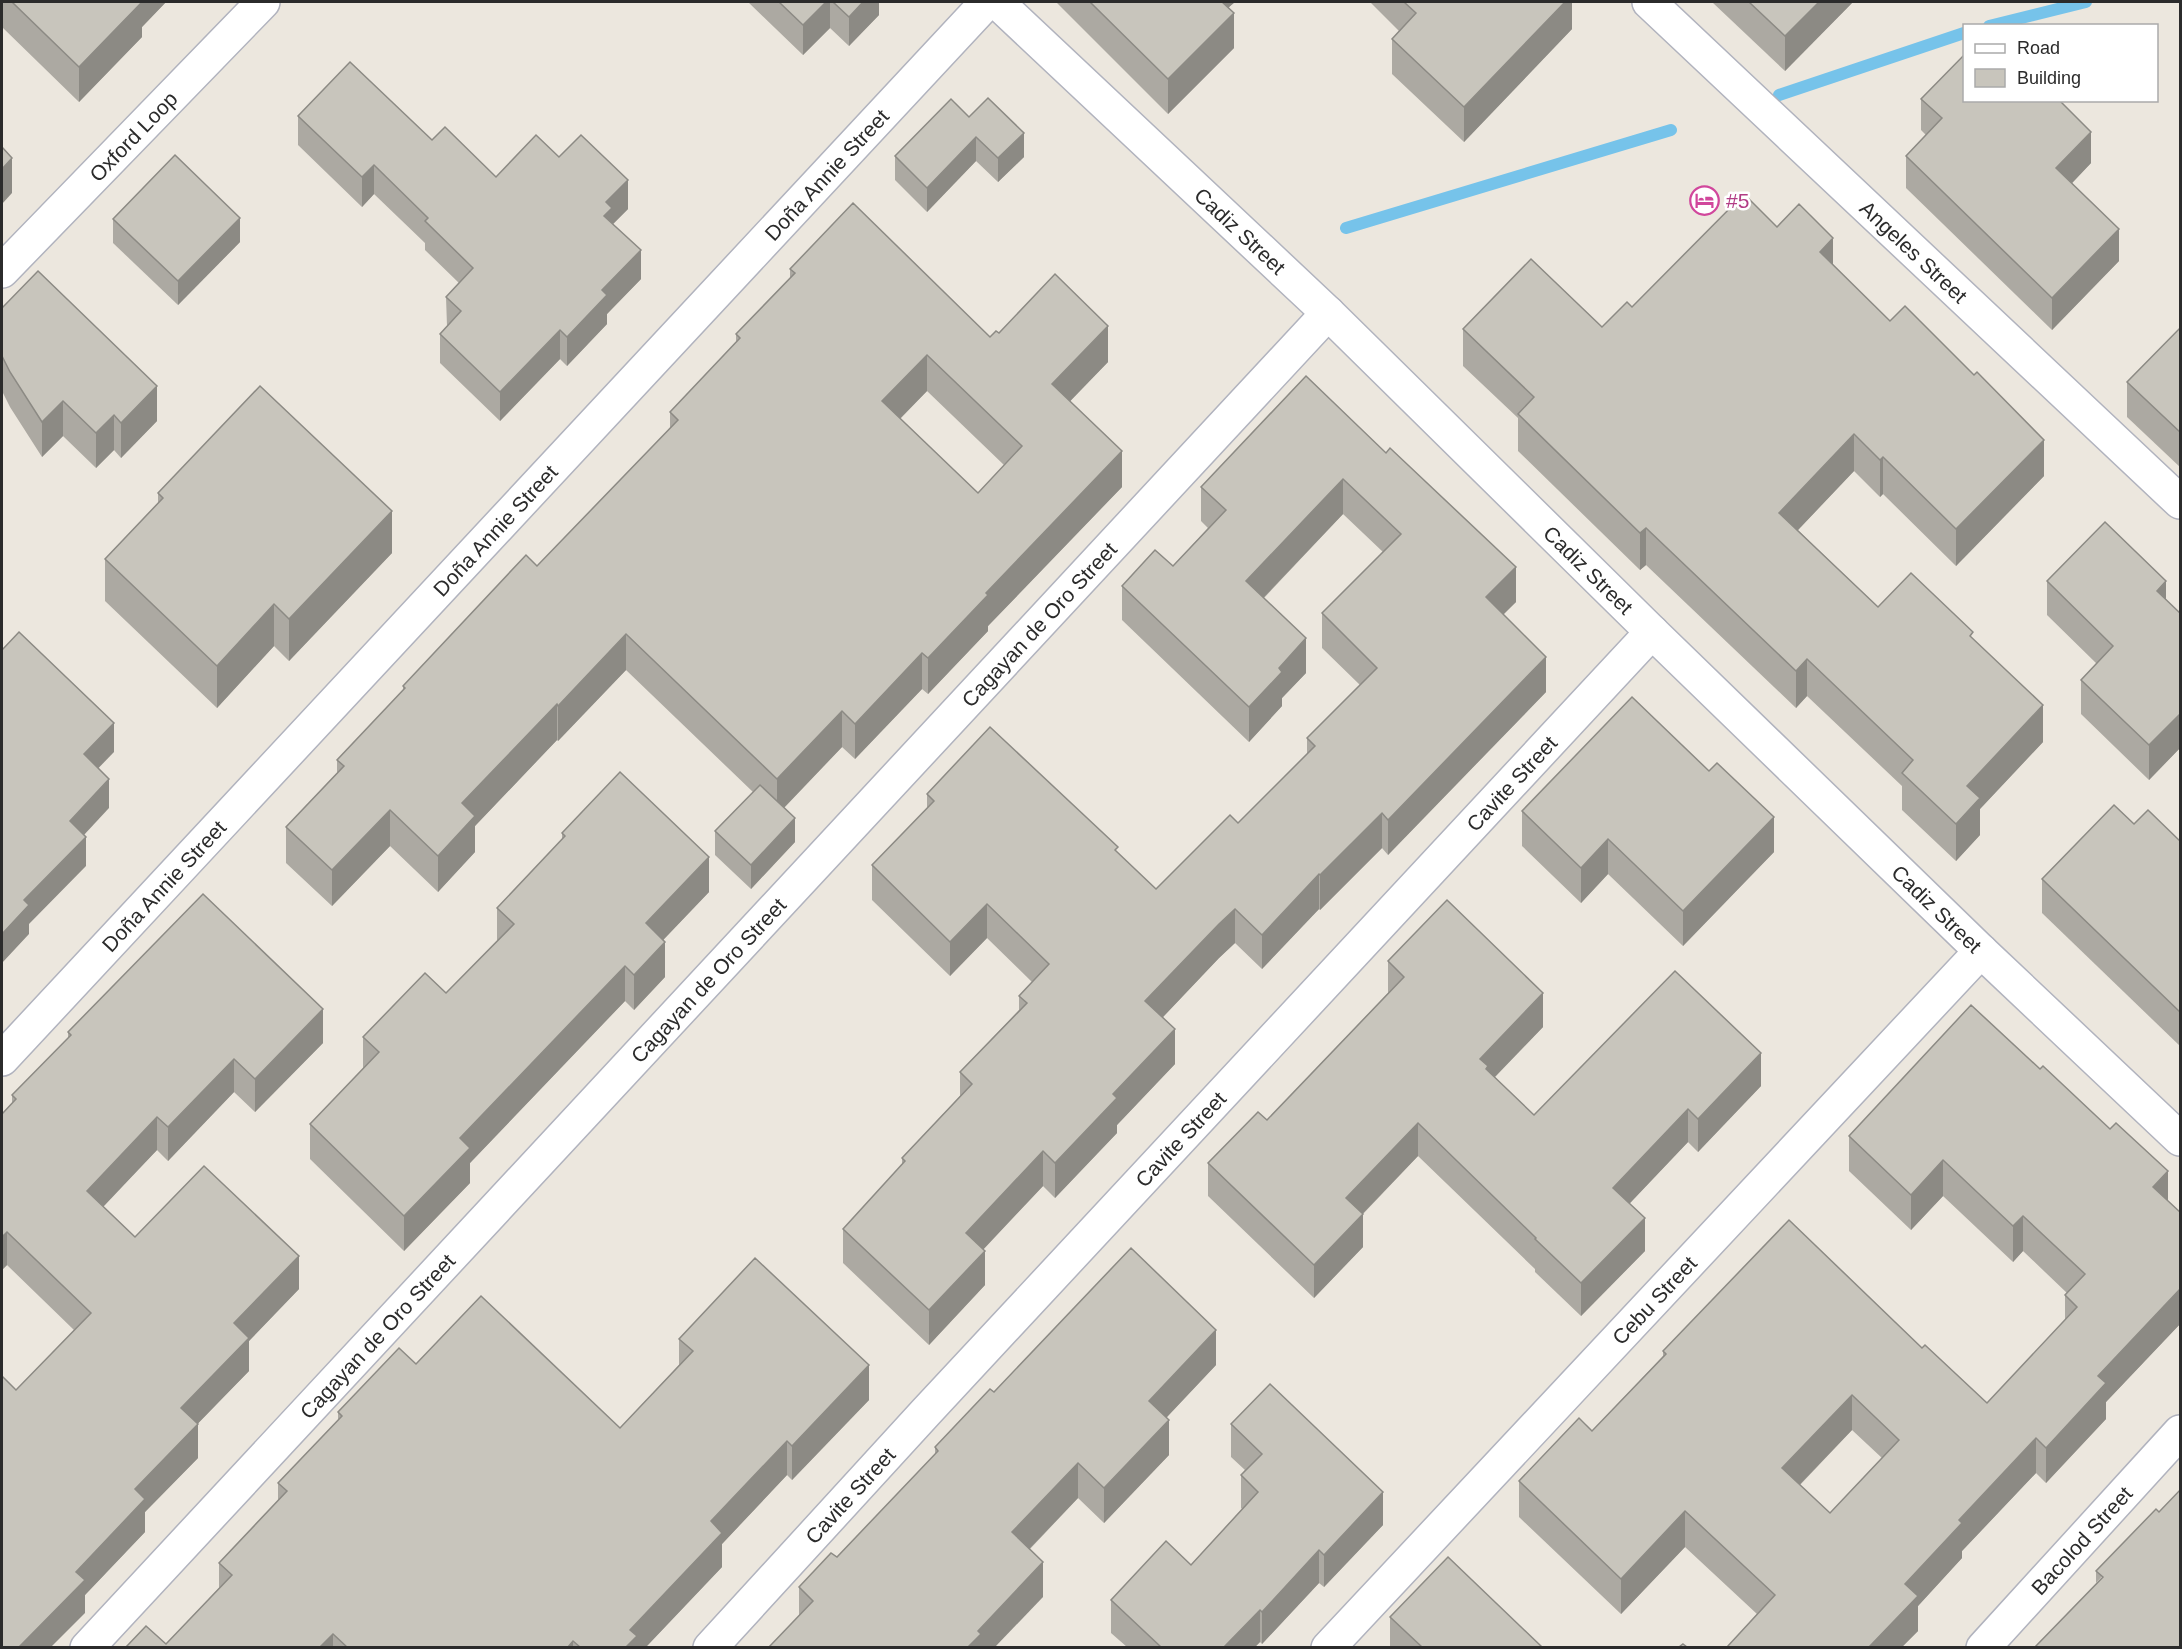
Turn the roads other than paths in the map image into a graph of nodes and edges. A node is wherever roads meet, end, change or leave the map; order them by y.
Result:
1 (263, 2) edge
2 (987, 2) edge
3 (997, 2) edge
4 (1649, 2) edge
5 (2, 271) edge
6 (1328, 313) junction
7 (2181, 502) edge
8 (1652, 632) junction
9 (1981, 951) junction
10 (2, 1059) edge
11 (2181, 1139) edge
12 (2181, 1432) edge
13 (87, 1647) edge
14 (710, 1647) edge
15 (1328, 1647) edge
16 (1983, 1647) edge

1 - 5 street, Oxford Loop
2 - 10 street, Doña Annie Street
3 - 6 street, Cadiz Street
4 - 7 street, Angeles Street
6 - 8 street, Cadiz Street
6 - 13 street, Cagayan de Oro Street
8 - 9 street, Cadiz Street
8 - 14 street, Cavite Street
9 - 11 street, Cadiz Street
9 - 15 street, Cebu Street
12 - 16 street, Bacolod Street

